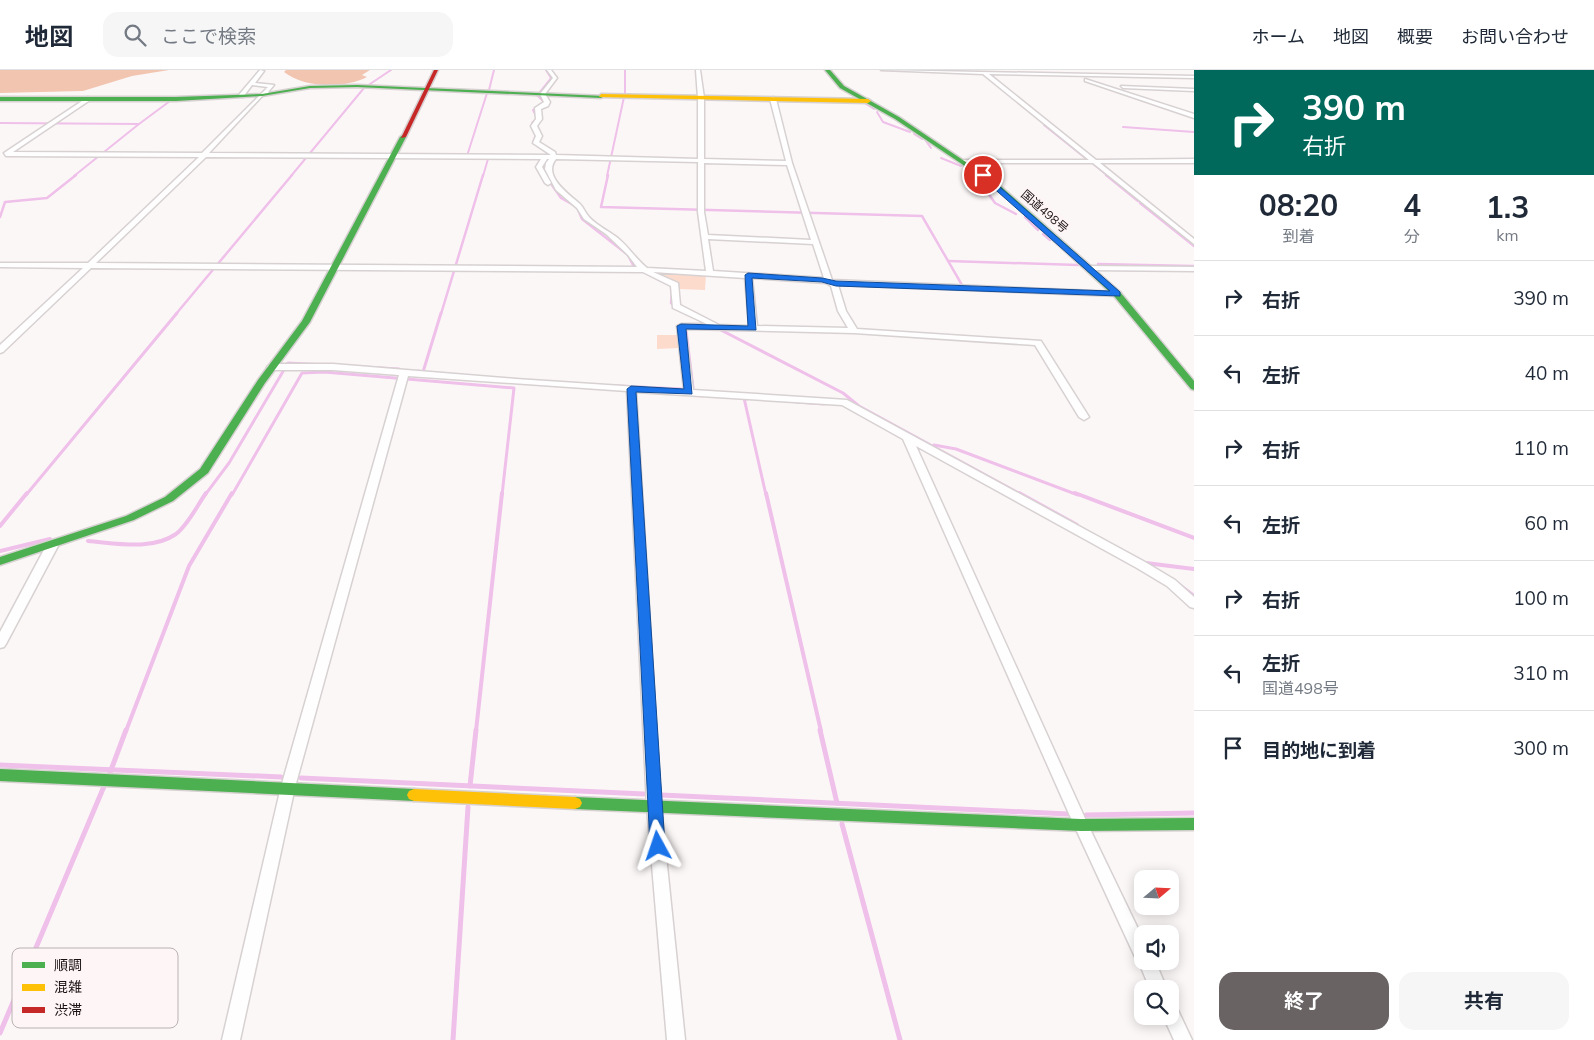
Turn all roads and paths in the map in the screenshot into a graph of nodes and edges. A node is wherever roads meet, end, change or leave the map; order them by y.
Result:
1 (436, 70) edge
2 (543, 70) edge
3 (550, 70) edge
4 (698, 70) edge
5 (827, 70) edge
6 (884, 70) edge
7 (898, 70) edge
8 (1124, 70) edge
9 (262, 71) dead end
10 (975, 71) edge
11 (984, 72) junction
12 (1072, 75) junction
13 (1134, 76) junction
14 (1194, 77) edge
15 (252, 84) junction
16 (1106, 86) junction
17 (428, 89) junction
18 (1194, 90) edge
19 (265, 94) junction
20 (538, 94) junction
21 (241, 96) junction
22 (701, 98) junction
23 (0, 99) edge
24 (88, 99) junction
25 (773, 99) junction
26 (868, 101) junction
27 (1194, 116) edge
28 (6, 154) junction
29 (205, 154) junction
30 (392, 156) junction
31 (545, 157) junction
32 (554, 157) junction
33 (0, 158) edge
34 (702, 161) junction
35 (1194, 161) edge
36 (963, 162) junction
37 (1094, 162) junction
38 (789, 163) junction
39 (600, 227) junction
40 (705, 237) junction
41 (816, 242) junction
42 (1194, 242) edge
43 (0, 265) edge
44 (90, 265) junction
45 (334, 267) junction
46 (1090, 268) junction
47 (1194, 269) edge
48 (646, 270) junction
49 (710, 273) junction
50 (748, 275) junction
51 (828, 282) junction
52 (1117, 294) junction
53 (714, 326) junction
54 (753, 328) junction
55 (854, 331) junction
56 (0, 350) edge
57 (274, 367) junction
58 (403, 378) junction
59 (1194, 387) edge
60 (631, 389) junction
61 (689, 392) junction
62 (1084, 417) dead end
63 (908, 438) junction
64 (52, 546) junction
65 (0, 561) edge
66 (1194, 604) edge
67 (0, 644) edge
68 (0, 775) edge
69 (288, 787) junction
70 (654, 807) junction
71 (1194, 824) edge
72 (1081, 825) junction
73 (1134, 937) edge
74 (1176, 1025) edge
75 (231, 1040) edge
76 (676, 1040) edge
77 (1183, 1040) edge

1 - 17 main road
2 - 20 street
3 - 20 street
4 - 22 street
5 - 26 main road, 国道498号
6 - 7 street
7 - 10 street
8 - 13 street
9 - 15 street
10 - 11 street
11 - 12 street
11 - 37 street
12 - 13 street
12 - 16 street
13 - 14 street
15 - 19 street
15 - 21 street
16 - 18 street
16 - 27 street
17 - 19 main road
17 - 20 main road
17 - 30 main road
19 - 21 main road
19 - 29 street
20 - 22 main road
20 - 31 street
20 - 32 street
21 - 24 main road
22 - 25 main road
22 - 34 street
23 - 24 main road
24 - 28 street
25 - 26 main road
25 - 38 street
26 - 36 main road, 国道498号
28 - 29 street
28 - 33 street
29 - 30 street
29 - 44 street
30 - 31 street
30 - 45 main road
31 - 32 street
31 - 39 street
32 - 34 street
32 - 39 street
34 - 38 street
34 - 40 street
35 - 37 street
36 - 37 street
36 - 46 main road, 国道498号
37 - 42 street
38 - 41 street
39 - 48 street
40 - 41 street
40 - 49 street
41 - 51 street
43 - 44 street
44 - 45 street
44 - 56 street
45 - 48 street
45 - 57 main road
46 - 47 street
46 - 52 main road, 国道498号
48 - 49 street
48 - 53 street
49 - 50 street
50 - 51 street
50 - 54 street
51 - 52 street
51 - 55 street
52 - 59 main road, 国道498号
53 - 54 street
53 - 61 street
54 - 55 street
55 - 62 street
57 - 58 street
57 - 64 main road
58 - 60 street
58 - 69 street
60 - 61 street
60 - 70 street
61 - 63 street
63 - 66 street
63 - 72 street
64 - 65 main road
64 - 67 street
68 - 69 main road
69 - 70 main road
69 - 75 street
70 - 72 main road
70 - 76 street
71 - 72 main road
72 - 73 street
74 - 77 street

